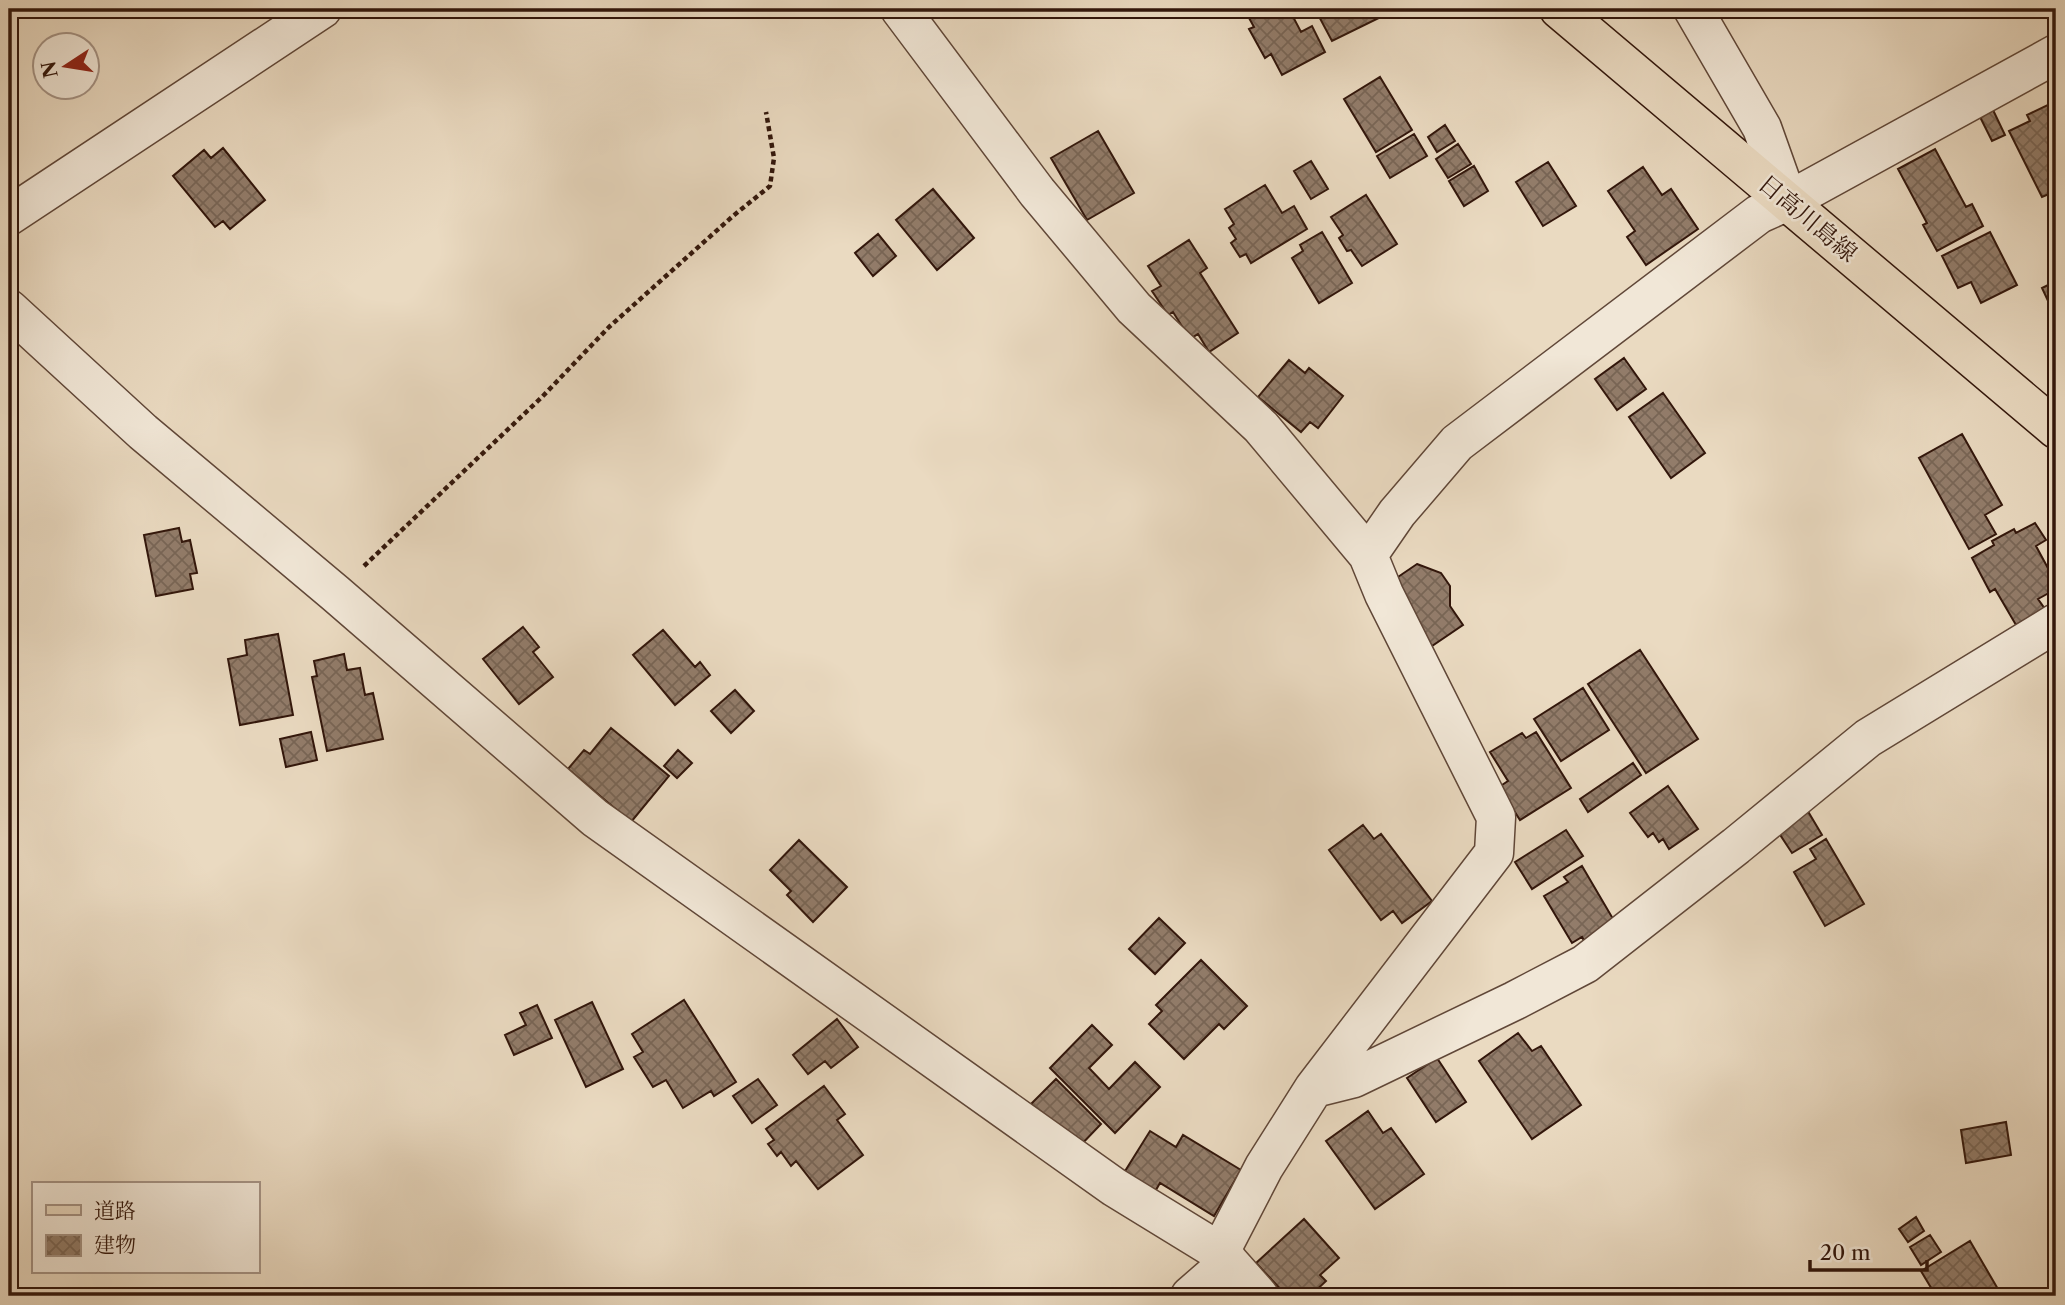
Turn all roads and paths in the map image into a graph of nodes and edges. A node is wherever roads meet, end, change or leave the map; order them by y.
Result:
1 (322, 9) edge
2 (900, 9) edge
3 (1559, 9) edge
4 (1693, 9) edge
5 (2056, 54) edge
6 (766, 112) dead end
7 (1788, 201) junction
8 (9, 216) edge
9 (9, 309) edge
10 (2056, 429) edge
11 (1368, 555) junction
12 (335, 593) junction
13 (2056, 623) edge
14 (1314, 1088) junction
15 (1224, 1257) junction
16 (1189, 1296) edge
17 (1259, 1296) edge

1 - 8 street
2 - 11 street
3 - 7 main road, 日高川島線
4 - 7 street
5 - 7 street
6 - 12 path
7 - 10 main road, 日高川島線
7 - 11 street
9 - 12 street
11 - 14 street
12 - 15 street
13 - 14 street
14 - 15 street
15 - 16 street
15 - 17 street

